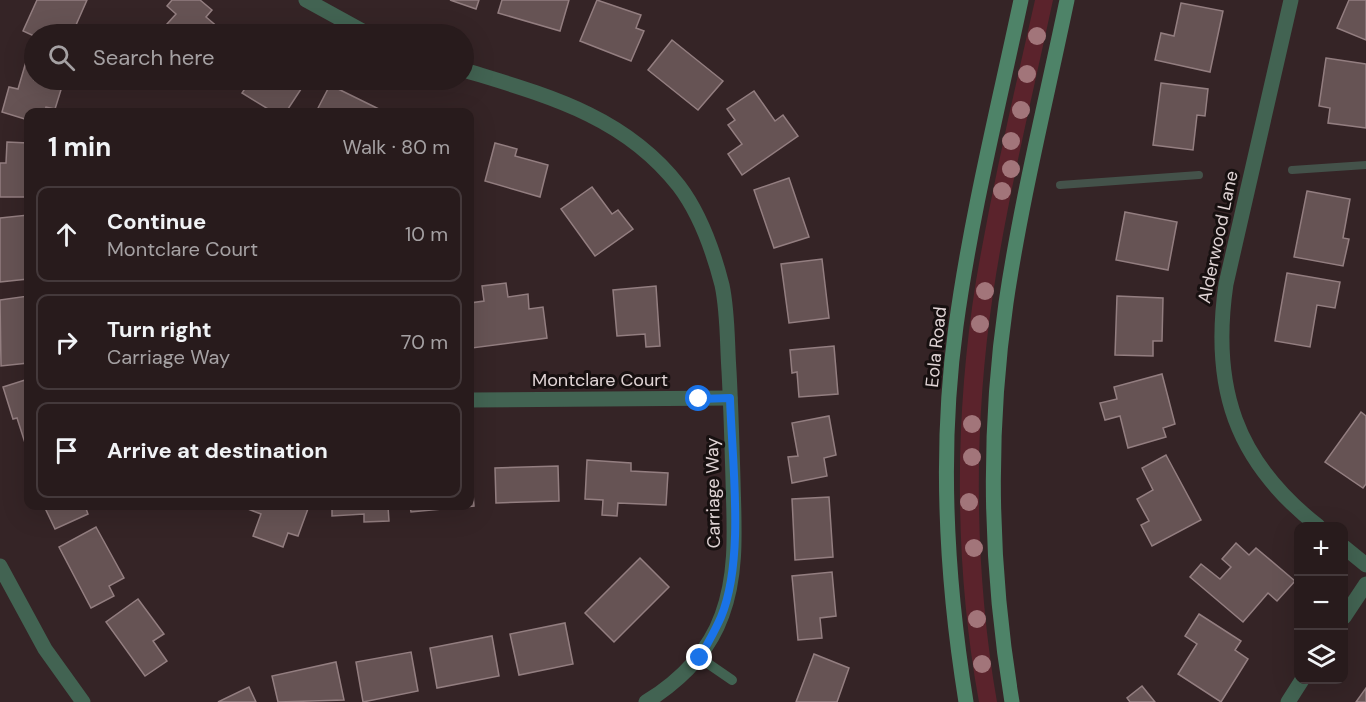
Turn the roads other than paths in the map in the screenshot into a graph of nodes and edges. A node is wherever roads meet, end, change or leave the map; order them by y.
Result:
1 (306, 0) edge
2 (1021, 0) edge
3 (1067, 0) edge
4 (1291, 0) edge
5 (350, 24) edge
6 (474, 73) edge
7 (730, 398) junction
8 (474, 400) edge
9 (1313, 522) edge
10 (1348, 550) edge
11 (1366, 565) edge
12 (0, 566) edge
13 (1366, 584) edge
14 (1348, 611) edge
15 (700, 658) junction
16 (732, 680) dead end
17 (1299, 684) edge
18 (83, 702) edge
19 (646, 702) edge
20 (966, 702) edge
21 (1012, 702) edge
22 (1288, 702) edge

1 - 5 street
2 - 20 main road, Eola Road
3 - 21 main road
4 - 9 street, Alderwood Lane
6 - 7 street, Carriage Way
7 - 8 street, Montclare Court
7 - 15 street, Carriage Way
10 - 11 street
12 - 18 street
13 - 14 street
15 - 16 lane
15 - 19 street, Carriage Way
17 - 22 street

